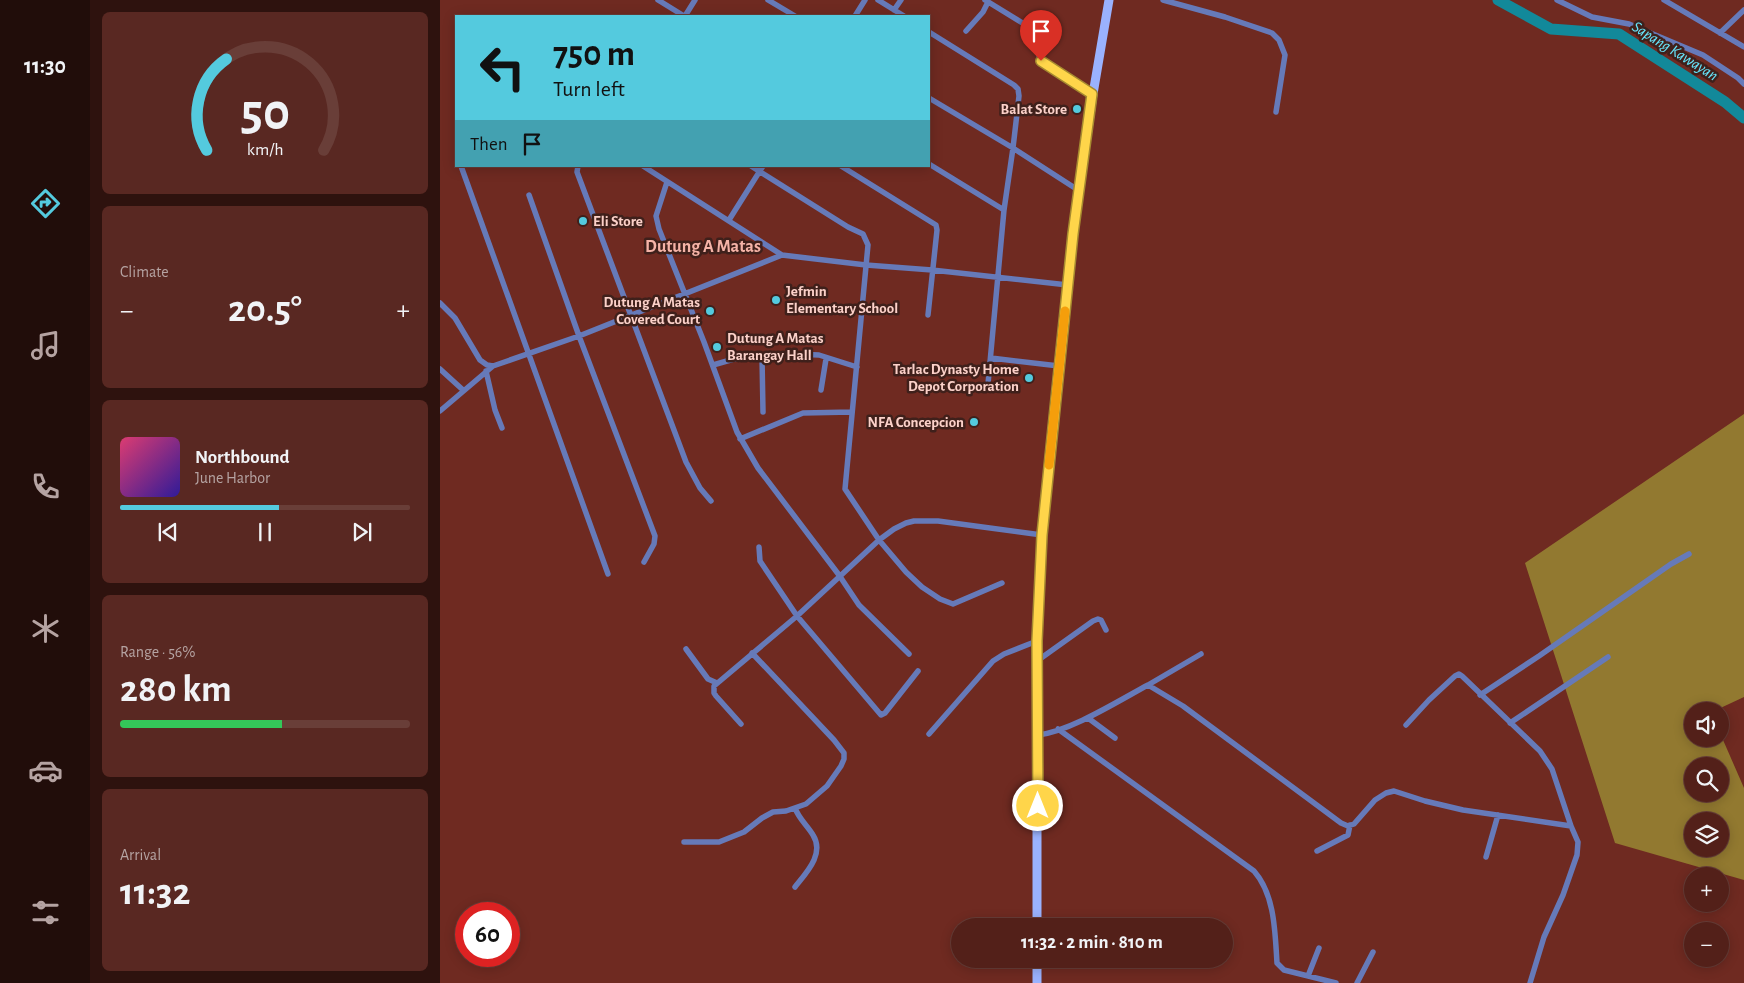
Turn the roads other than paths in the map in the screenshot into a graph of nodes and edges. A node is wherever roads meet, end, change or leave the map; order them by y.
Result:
1 (658, 0) edge
2 (694, 0) edge
3 (768, 0) edge
4 (865, 0) edge
5 (878, 0) edge
6 (901, 0) edge
7 (1109, 0) edge
8 (1164, 0) edge
9 (1557, 0) edge
10 (1664, 0) edge
11 (987, 1) edge
12 (894, 10) junction
13 (1744, 10) edge
14 (683, 15) edge
15 (686, 15) edge
16 (793, 15) edge
17 (856, 15) edge
18 (902, 15) edge
19 (1045, 22) dead end
20 (966, 31) dead end
21 (930, 33) edge
22 (1720, 33) junction
23 (1042, 35) junction
24 (1744, 47) edge
25 (1744, 84) edge
26 (1092, 94) junction
27 (930, 99) edge
28 (1276, 112) dead end
29 (1014, 148) junction
30 (930, 165) edge
31 (461, 167) edge
32 (578, 167) edge
33 (644, 167) edge
34 (843, 167) edge
35 (761, 169) edge
36 (667, 182) junction
37 (1078, 190) junction
38 (529, 195) dead end
39 (1004, 210) junction
40 (728, 220) junction
41 (782, 255) junction
42 (866, 265) junction
43 (932, 270) junction
44 (998, 278) junction
45 (1068, 285) junction
46 (684, 295) junction
47 (440, 303) edge
48 (632, 315) junction
49 (928, 315) dead end
50 (579, 336) junction
51 (528, 354) junction
52 (762, 357) junction
53 (991, 358) junction
54 (826, 359) junction
55 (713, 365) junction
56 (493, 366) junction
57 (1059, 366) junction
58 (856, 367) junction
59 (440, 369) edge
60 (486, 371) junction
61 (988, 384) dead end
62 (462, 390) junction
63 (821, 390) dead end
64 (440, 411) edge
65 (763, 412) dead end
66 (852, 412) junction
67 (502, 428) dead end
68 (740, 439) junction
69 (711, 501) dead end
70 (1042, 535) junction
71 (879, 540) junction
72 (759, 547) dead end
73 (1689, 554) dead end
74 (644, 562) dead end
75 (608, 574) dead end
76 (839, 576) junction
77 (1002, 583) dead end
78 (797, 616) junction
79 (1106, 630) dead end
80 (1037, 641) junction
81 (686, 649) dead end
82 (752, 653) junction
83 (909, 654) dead end
84 (1201, 654) dead end
85 (1608, 656) dead end
86 (1037, 661) junction
87 (918, 671) dead end
88 (717, 683) junction
89 (1148, 685) junction
90 (1480, 694) junction
91 (1088, 718) junction
92 (1510, 723) junction
93 (741, 724) dead end
94 (1406, 725) dead end
95 (1058, 729) junction
96 (929, 734) dead end
97 (1038, 735) junction
98 (1114, 738) dead end
99 (796, 808) junction
100 (1498, 815) junction
101 (1350, 825) junction
102 (1571, 826) junction
103 (684, 842) dead end
104 (1317, 851) dead end
105 (1486, 857) dead end
106 (794, 887) dead end
107 (1038, 918) edge
108 (1319, 948) dead end
109 (1373, 952) dead end
110 (1038, 968) edge
111 (1308, 976) junction
112 (1038, 983) edge
113 (1336, 983) edge
114 (1357, 983) edge
115 (1530, 983) edge

1 - 14 street
2 - 15 street
3 - 16 street
4 - 17 street
5 - 12 street
6 - 12 street
7 - 26 main road
8 - 28 street
9 - 25 street
10 - 22 street
11 - 20 street
11 - 23 street
12 - 18 street
13 - 22 street
19 - 23 street
21 - 29 street
22 - 24 street
23 - 26 street
26 - 37 main road
27 - 29 street
29 - 37 street
29 - 39 street
30 - 39 street
31 - 51 street
32 - 48 street
33 - 36 street
34 - 43 street
35 - 40 street
35 - 42 street
36 - 40 street
36 - 46 street
37 - 45 main road
38 - 50 street
39 - 44 street
40 - 41 street
41 - 42 street
41 - 46 street
42 - 43 street
42 - 58 street
43 - 44 street
43 - 49 street
44 - 45 street
44 - 53 street
45 - 57 main road
46 - 48 street
46 - 55 street
47 - 56 street
48 - 50 street
48 - 69 street
50 - 51 street
50 - 74 street
51 - 56 street
51 - 75 street
52 - 54 street
52 - 55 street
52 - 65 street
53 - 57 street
53 - 61 street
54 - 58 street
54 - 63 street
55 - 68 street
56 - 60 street
57 - 70 main road
58 - 66 street
59 - 62 street
60 - 62 street
60 - 67 street
62 - 64 street
66 - 68 street
66 - 71 street
68 - 76 street
70 - 71 street
70 - 80 main road
71 - 76 street
71 - 77 street
72 - 78 street
73 - 90 street
76 - 78 street
76 - 83 street
78 - 82 street
78 - 87 street
79 - 86 street
80 - 86 main road
80 - 96 street
81 - 88 street
82 - 88 street
82 - 99 street
84 - 89 street
85 - 92 street
86 - 97 main road
88 - 93 street
89 - 91 street
89 - 101 street
90 - 92 street
90 - 94 street
91 - 95 street
91 - 98 street
92 - 102 street
95 - 97 street
95 - 111 street
97 - 107 main road
99 - 103 street
99 - 106 street
100 - 101 street
100 - 102 street
100 - 105 street
101 - 104 street
102 - 115 street
108 - 111 street
109 - 114 street
110 - 112 main road
111 - 113 street

